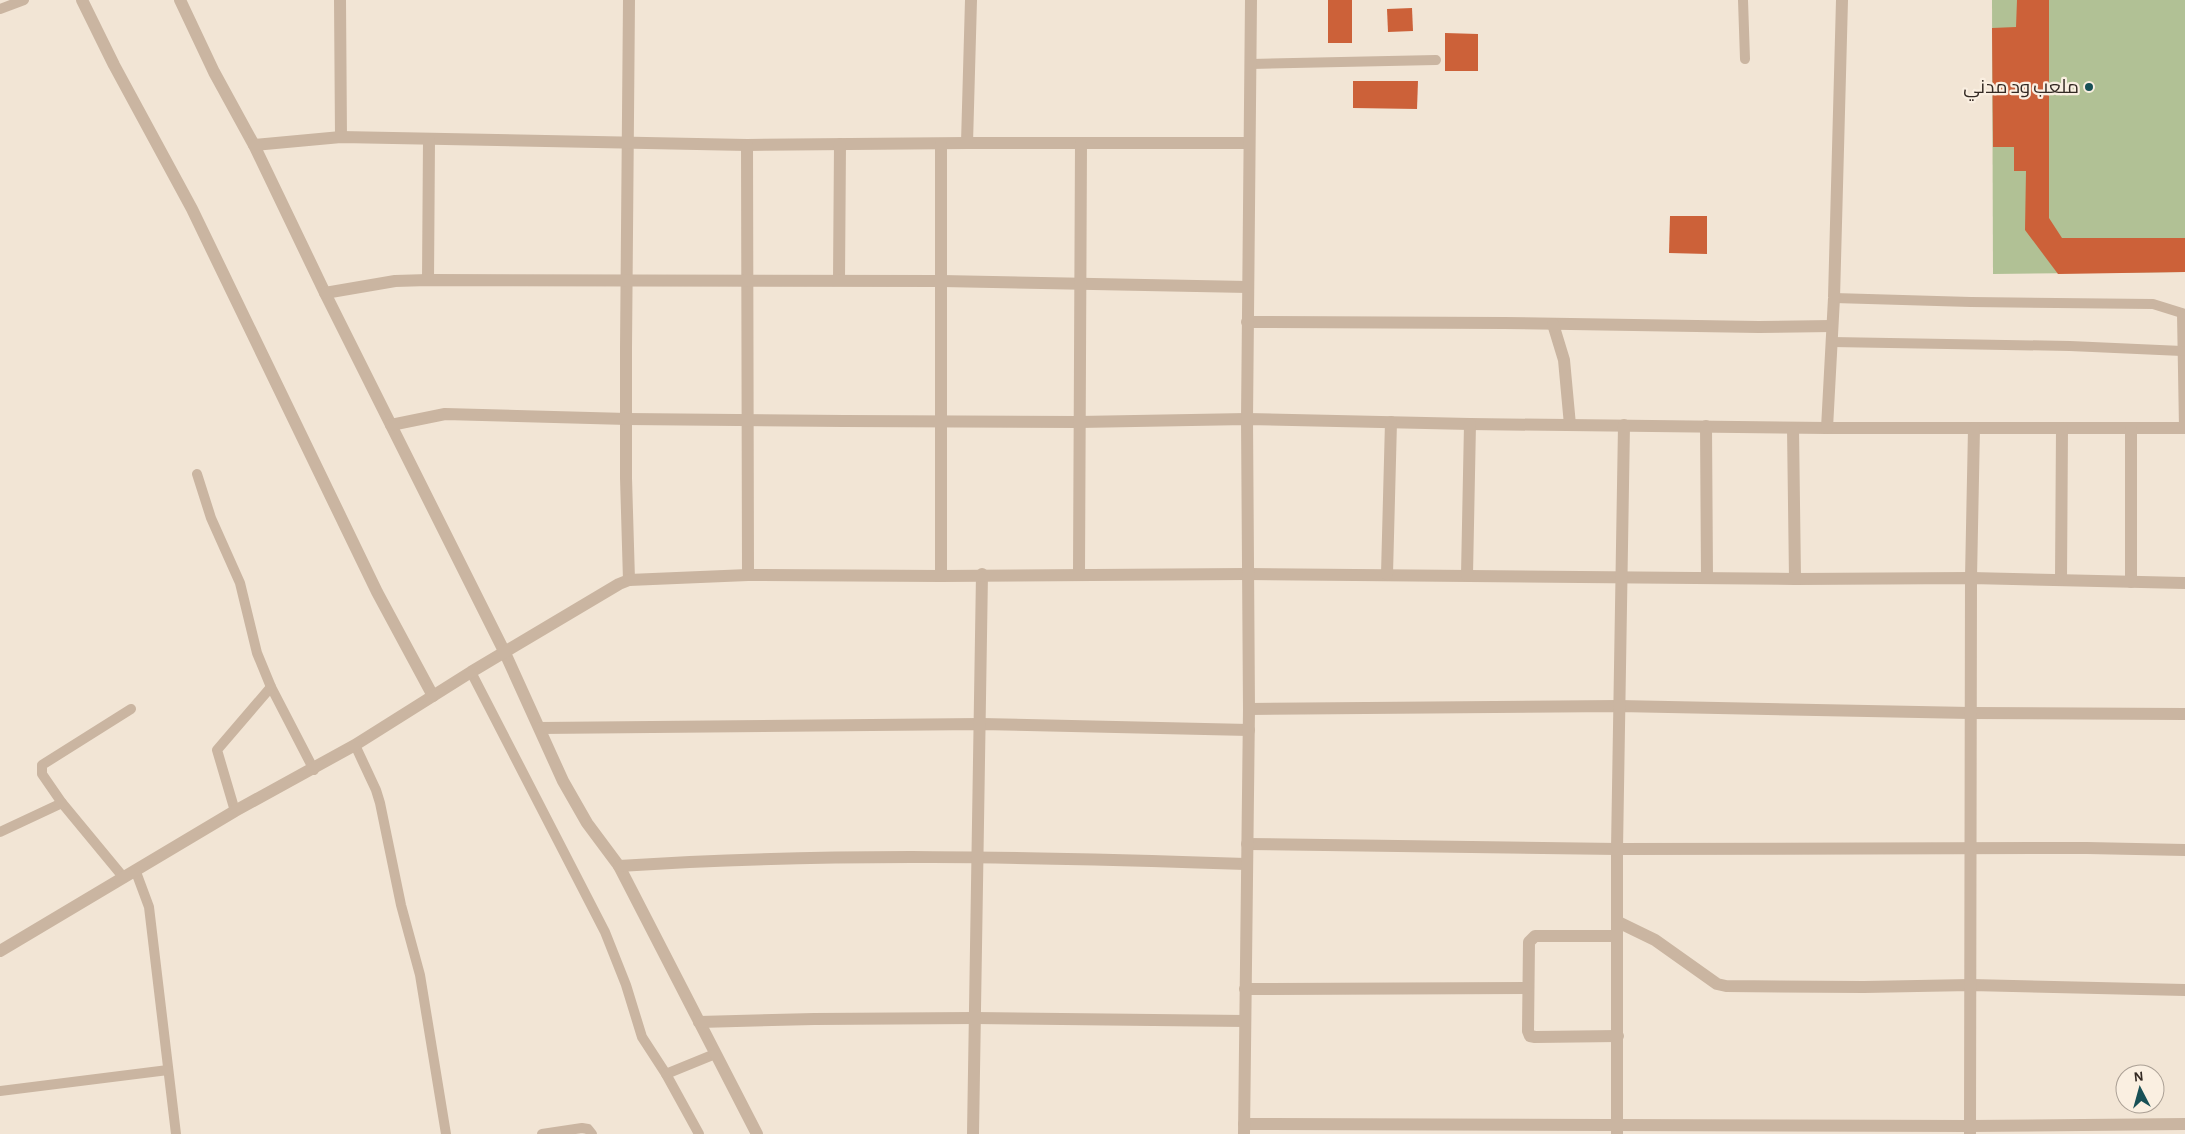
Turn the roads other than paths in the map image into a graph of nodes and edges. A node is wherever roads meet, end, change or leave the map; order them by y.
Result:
1 (24, 0) edge
2 (82, 0) edge
3 (180, 0) edge
4 (340, 0) edge
5 (629, 0) edge
6 (970, 0) edge
7 (1251, 0) edge
8 (1743, 0) edge
9 (1842, 0) edge
10 (0, 9) edge
11 (1745, 59) dead end
12 (1436, 60) dead end
13 (1251, 64) junction
14 (341, 137) junction
15 (429, 140) junction
16 (628, 143) junction
17 (967, 143) junction
18 (1249, 143) junction
19 (840, 144) junction
20 (941, 144) junction
21 (1081, 144) junction
22 (254, 145) junction
23 (747, 145) junction
24 (749, 279) junction
25 (428, 280) junction
26 (626, 280) junction
27 (839, 280) junction
28 (942, 281) junction
29 (1079, 283) junction
30 (1248, 287) junction
31 (325, 293) junction
32 (1834, 298) junction
33 (2184, 314) edge
34 (1247, 322) junction
35 (1553, 324) junction
36 (1832, 326) junction
37 (1832, 342) junction
38 (2182, 351) junction
39 (1247, 418) junction
40 (627, 419) junction
41 (748, 420) junction
42 (940, 420) junction
43 (1079, 422) junction
44 (1391, 422) junction
45 (1470, 424) junction
46 (1570, 424) junction
47 (391, 425) junction
48 (1624, 425) junction
49 (1706, 426) junction
50 (1792, 428) junction
51 (1828, 428) junction
52 (1974, 428) junction
53 (2062, 428) junction
54 (2184, 428) edge
55 (2131, 429) junction
56 (196, 474) dead end
57 (982, 574) junction
58 (1079, 574) junction
59 (1247, 574) junction
60 (1387, 574) junction
61 (748, 575) junction
62 (1467, 575) junction
63 (941, 576) junction
64 (1620, 576) junction
65 (1707, 578) junction
66 (1971, 578) junction
67 (1795, 579) junction
68 (629, 580) junction
69 (2062, 580) junction
70 (2131, 582) junction
71 (2185, 583) edge
72 (505, 653) junction
73 (471, 672) junction
74 (271, 687) junction
75 (433, 696) junction
76 (1618, 706) junction
77 (131, 709) dead end
78 (1249, 709) junction
79 (1970, 713) junction
80 (2185, 714) edge
81 (981, 724) junction
82 (540, 728) junction
83 (1249, 730) junction
84 (354, 746) junction
85 (314, 770) junction
86 (62, 802) junction
87 (235, 811) junction
88 (0, 832) edge
89 (1247, 844) junction
90 (1617, 849) junction
91 (1971, 850) junction
92 (2185, 850) edge
93 (978, 856) junction
94 (1246, 864) junction
95 (619, 866) junction
96 (136, 872) junction
97 (124, 878) junction
98 (1618, 922) junction
99 (1617, 936) junction
100 (0, 951) edge
101 (1971, 985) junction
102 (1527, 988) junction
103 (1245, 989) junction
104 (2185, 990) edge
105 (975, 1018) junction
106 (1245, 1021) junction
107 (699, 1022) junction
108 (1618, 1036) junction
109 (715, 1054) junction
110 (168, 1070) junction
111 (666, 1074) junction
112 (0, 1091) edge
113 (2185, 1124) edge
114 (1244, 1129) edge
115 (1617, 1129) edge
116 (1970, 1130) edge
117 (176, 1134) edge
118 (446, 1134) edge
119 (542, 1134) edge
120 (592, 1134) edge
121 (699, 1134) edge
122 (757, 1134) edge
123 (973, 1134) edge

1 - 10 lane
2 - 75 street
3 - 22 street
4 - 14 street
5 - 16 street
6 - 17 street
7 - 13 street
8 - 11 lane
9 - 32 street
12 - 13 lane
13 - 18 street
14 - 15 street
14 - 22 street
15 - 16 street
15 - 25 street
16 - 23 street
16 - 26 street
17 - 20 street
17 - 21 street
18 - 21 street
18 - 30 street
19 - 20 street
19 - 23 street
19 - 27 street
20 - 28 street
21 - 29 street
22 - 31 street
23 - 24 street
24 - 26 street
24 - 27 street
24 - 41 street
25 - 26 street
25 - 31 street
26 - 40 street
27 - 28 street
28 - 29 street
28 - 42 street
29 - 30 street
29 - 43 street
30 - 34 street
31 - 47 street
32 - 33 lane
32 - 36 street
33 - 38 lane
34 - 35 street
34 - 39 street
35 - 36 street
35 - 46 street
36 - 37 street
37 - 38 lane
37 - 51 street
38 - 54 lane
39 - 43 street
39 - 44 street
39 - 59 street
40 - 41 street
40 - 47 street
40 - 68 street
41 - 42 street
41 - 61 street
42 - 43 street
42 - 63 street
43 - 58 street
44 - 45 street
44 - 60 street
45 - 46 street
45 - 62 street
46 - 48 street
47 - 72 street
48 - 49 street
48 - 64 street
49 - 50 street
49 - 65 street
50 - 51 street
50 - 67 street
51 - 52 street
52 - 53 street
52 - 66 street
53 - 55 street
53 - 69 street
54 - 55 street
55 - 70 street
56 - 74 lane
57 - 58 street
57 - 63 street
57 - 81 street
58 - 59 street
59 - 60 street
59 - 78 street
60 - 62 street
61 - 63 street
61 - 68 street
62 - 64 street
64 - 65 street
64 - 76 street
65 - 67 street
66 - 67 street
66 - 69 street
66 - 79 street
68 - 72 street
69 - 70 street
70 - 71 street
72 - 73 street
72 - 82 street
73 - 75 street
73 - 111 lane
74 - 85 lane
74 - 87 lane
75 - 84 street
76 - 78 street
76 - 79 street
76 - 90 street
77 - 86 lane
78 - 83 street
79 - 80 street
79 - 91 street
81 - 82 street
81 - 83 street
81 - 93 street
82 - 95 street
83 - 89 street
84 - 85 street
84 - 118 lane
85 - 87 street
86 - 88 lane
86 - 97 lane
87 - 96 street
89 - 90 street
89 - 94 street
90 - 91 street
90 - 98 street
91 - 92 street
91 - 101 street
93 - 94 street
93 - 95 street
93 - 105 street
94 - 103 street
95 - 107 street
96 - 97 street
96 - 110 lane
97 - 100 street
98 - 99 street
98 - 101 street
99 - 102 street
99 - 108 street
101 - 104 street
101 - 116 street
102 - 103 street
102 - 108 street
103 - 106 street
105 - 106 street
105 - 107 street
105 - 123 street
106 - 114 street
107 - 109 street
108 - 115 street
109 - 111 lane
109 - 122 street
110 - 112 lane
110 - 117 lane
111 - 121 lane
113 - 116 street
114 - 115 street
115 - 116 street
119 - 120 lane

